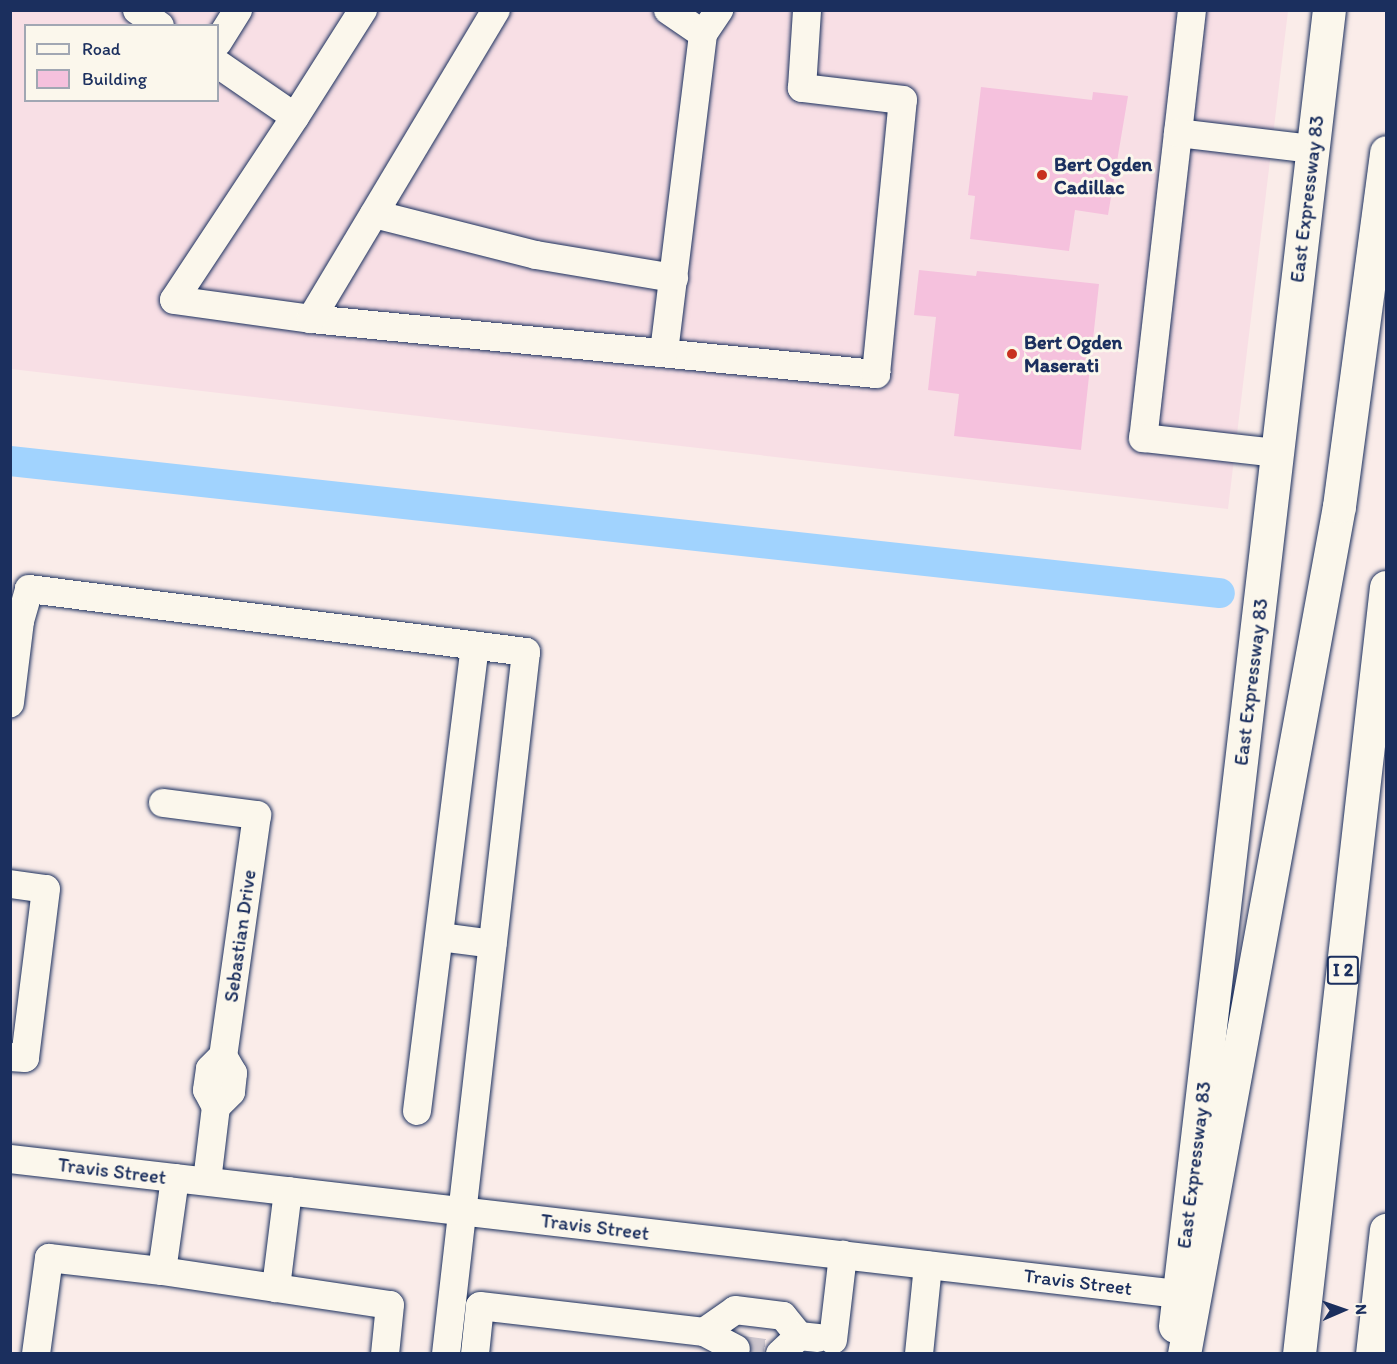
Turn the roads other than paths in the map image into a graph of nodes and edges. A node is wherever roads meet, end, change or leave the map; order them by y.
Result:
1 (137, 10) edge
2 (238, 10) edge
3 (363, 10) edge
4 (496, 10) edge
5 (668, 10) edge
6 (719, 10) edge
7 (807, 10) edge
8 (1192, 10) edge
9 (1329, 10) edge
10 (157, 24) edge
11 (703, 34) junction
12 (219, 40) edge
13 (219, 65) edge
14 (295, 117) junction
15 (1178, 133) junction
16 (1312, 149) junction
17 (1386, 152) edge
18 (374, 214) junction
19 (674, 278) junction
20 (311, 319) junction
21 (664, 352) junction
22 (1277, 453) junction
23 (1386, 587) edge
24 (15, 620) edge
25 (475, 646) junction
26 (10, 703) edge
27 (163, 803) dead end
28 (10, 884) edge
29 (440, 937) junction
30 (493, 944) junction
31 (10, 1057) edge
32 (417, 1112) dead end
33 (10, 1159) edge
34 (175, 1178) junction
35 (207, 1181) junction
36 (288, 1191) junction
37 (463, 1211) junction
38 (1386, 1230) edge
39 (843, 1255) junction
40 (928, 1265) junction
41 (162, 1271) junction
42 (276, 1288) junction
43 (1179, 1294) junction
44 (452, 1302) junction
45 (480, 1306) junction
46 (704, 1332) junction
47 (789, 1345) edge
48 (832, 1347) edge
49 (736, 1349) dead end
50 (36, 1353) edge
51 (385, 1353) edge
52 (446, 1353) edge
53 (475, 1353) edge
54 (919, 1353) edge
55 (1172, 1353) edge
56 (1184, 1353) edge
57 (1299, 1353) edge
58 (1372, 1353) edge

1 - 10 street
2 - 12 street
3 - 14 street
4 - 18 street
5 - 11 street
6 - 11 street
7 - 21 street
8 - 15 street
9 - 16 main road, East Expressway 83
11 - 19 street
13 - 14 street
14 - 20 street
15 - 16 street
15 - 22 street
16 - 22 main road, East Expressway 83
17 - 56 main road
18 - 19 street
18 - 20 street
19 - 21 street
20 - 21 street
22 - 43 main road, East Expressway 83
23 - 57 main road, I 2
24 - 25 street
24 - 26 street
25 - 29 street
25 - 30 street
27 - 35 street, Sebastian Drive
28 - 31 street
29 - 30 street
29 - 32 street
30 - 37 street
33 - 34 street, Travis Street
34 - 35 street, Travis Street
34 - 41 street
35 - 36 street, Travis Street
36 - 37 street, Travis Street
36 - 42 street
37 - 39 street, Travis Street
37 - 44 street
38 - 58 main road
39 - 40 street, Travis Street
39 - 48 street
40 - 43 street, Travis Street
40 - 54 street
41 - 42 street
41 - 50 street
42 - 51 street
43 - 55 main road, East Expressway 83
44 - 45 street
44 - 52 street
45 - 46 street
45 - 53 street
46 - 47 street
46 - 49 street
47 - 48 street

